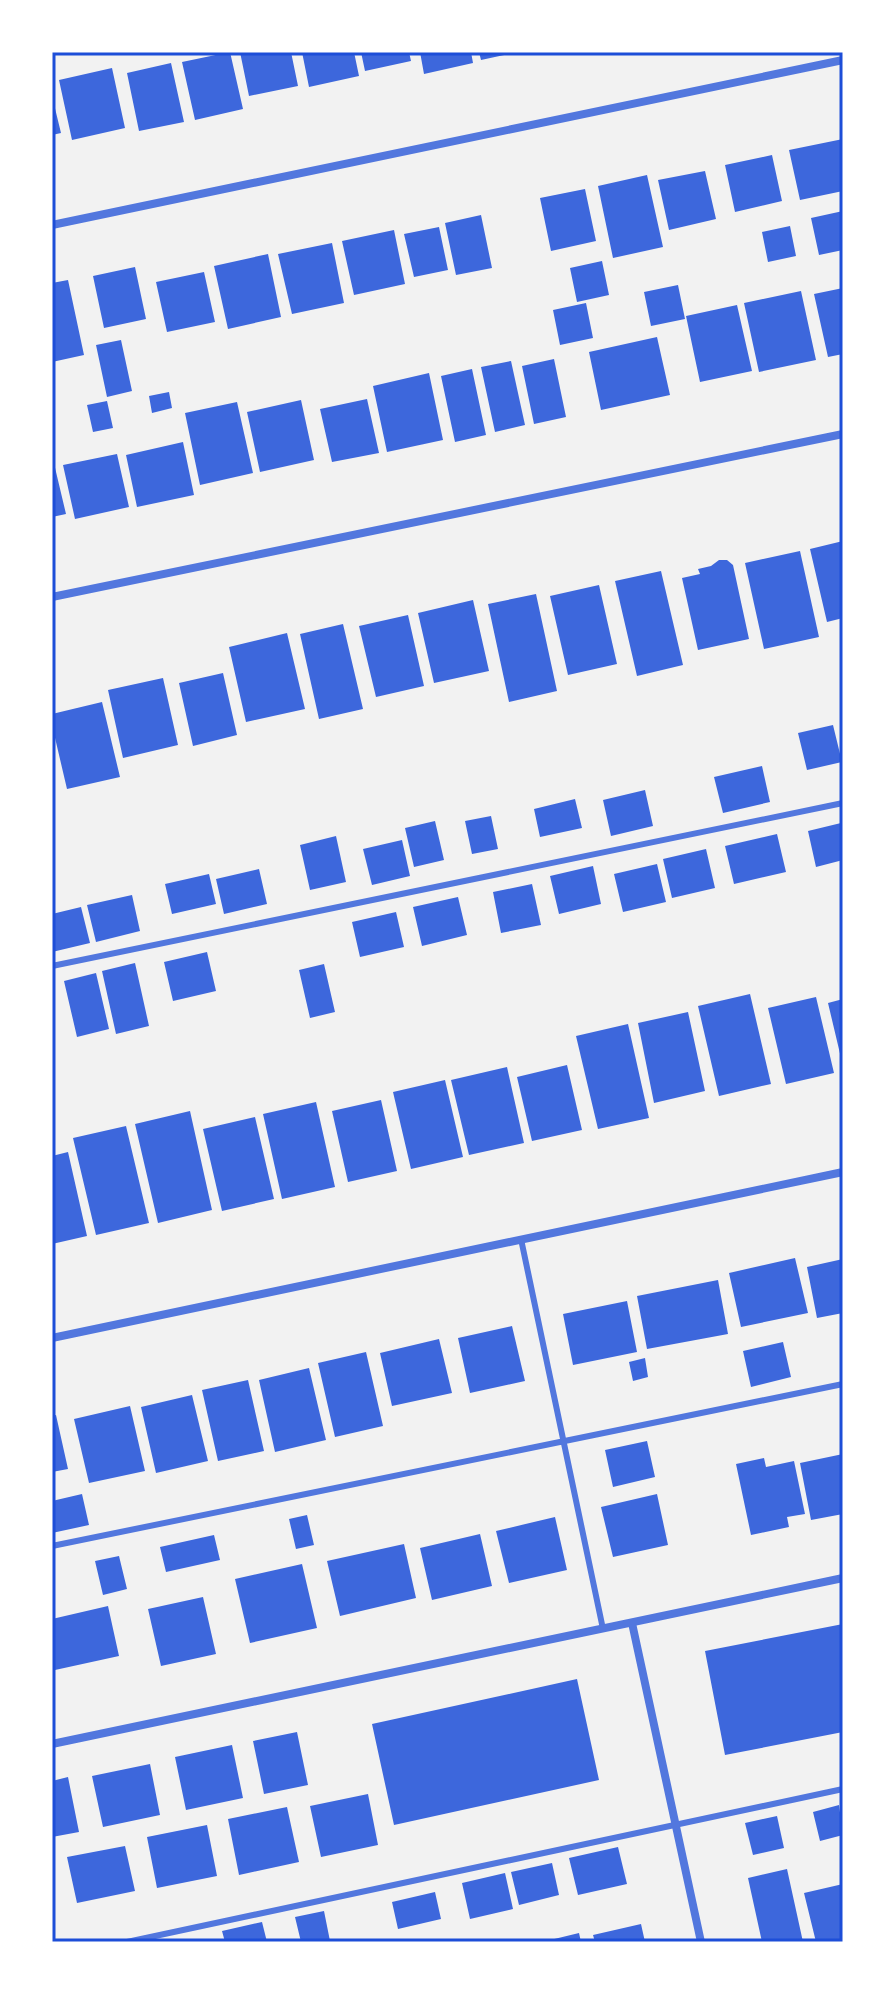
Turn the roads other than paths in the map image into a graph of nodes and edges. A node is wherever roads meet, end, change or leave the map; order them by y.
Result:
1 (843, 60) edge
2 (52, 225) edge
3 (843, 434) edge
4 (52, 597) edge
5 (843, 803) edge
6 (52, 966) edge
7 (843, 1172) edge
8 (521, 1239) junction
9 (52, 1338) edge
10 (843, 1384) edge
11 (564, 1442) junction
12 (52, 1546) edge
13 (843, 1578) edge
14 (632, 1623) junction
15 (603, 1629) junction
16 (52, 1744) edge
17 (843, 1789) edge
18 (676, 1825) junction
19 (127, 1942) edge
20 (701, 1942) edge

1 - 2 street
3 - 4 street
5 - 6 lane
7 - 8 street
8 - 9 street
8 - 11 lane
10 - 11 lane
11 - 12 lane
11 - 15 lane
13 - 14 street
14 - 15 street
14 - 18 street
15 - 16 street
17 - 18 lane
18 - 19 lane
18 - 20 street

